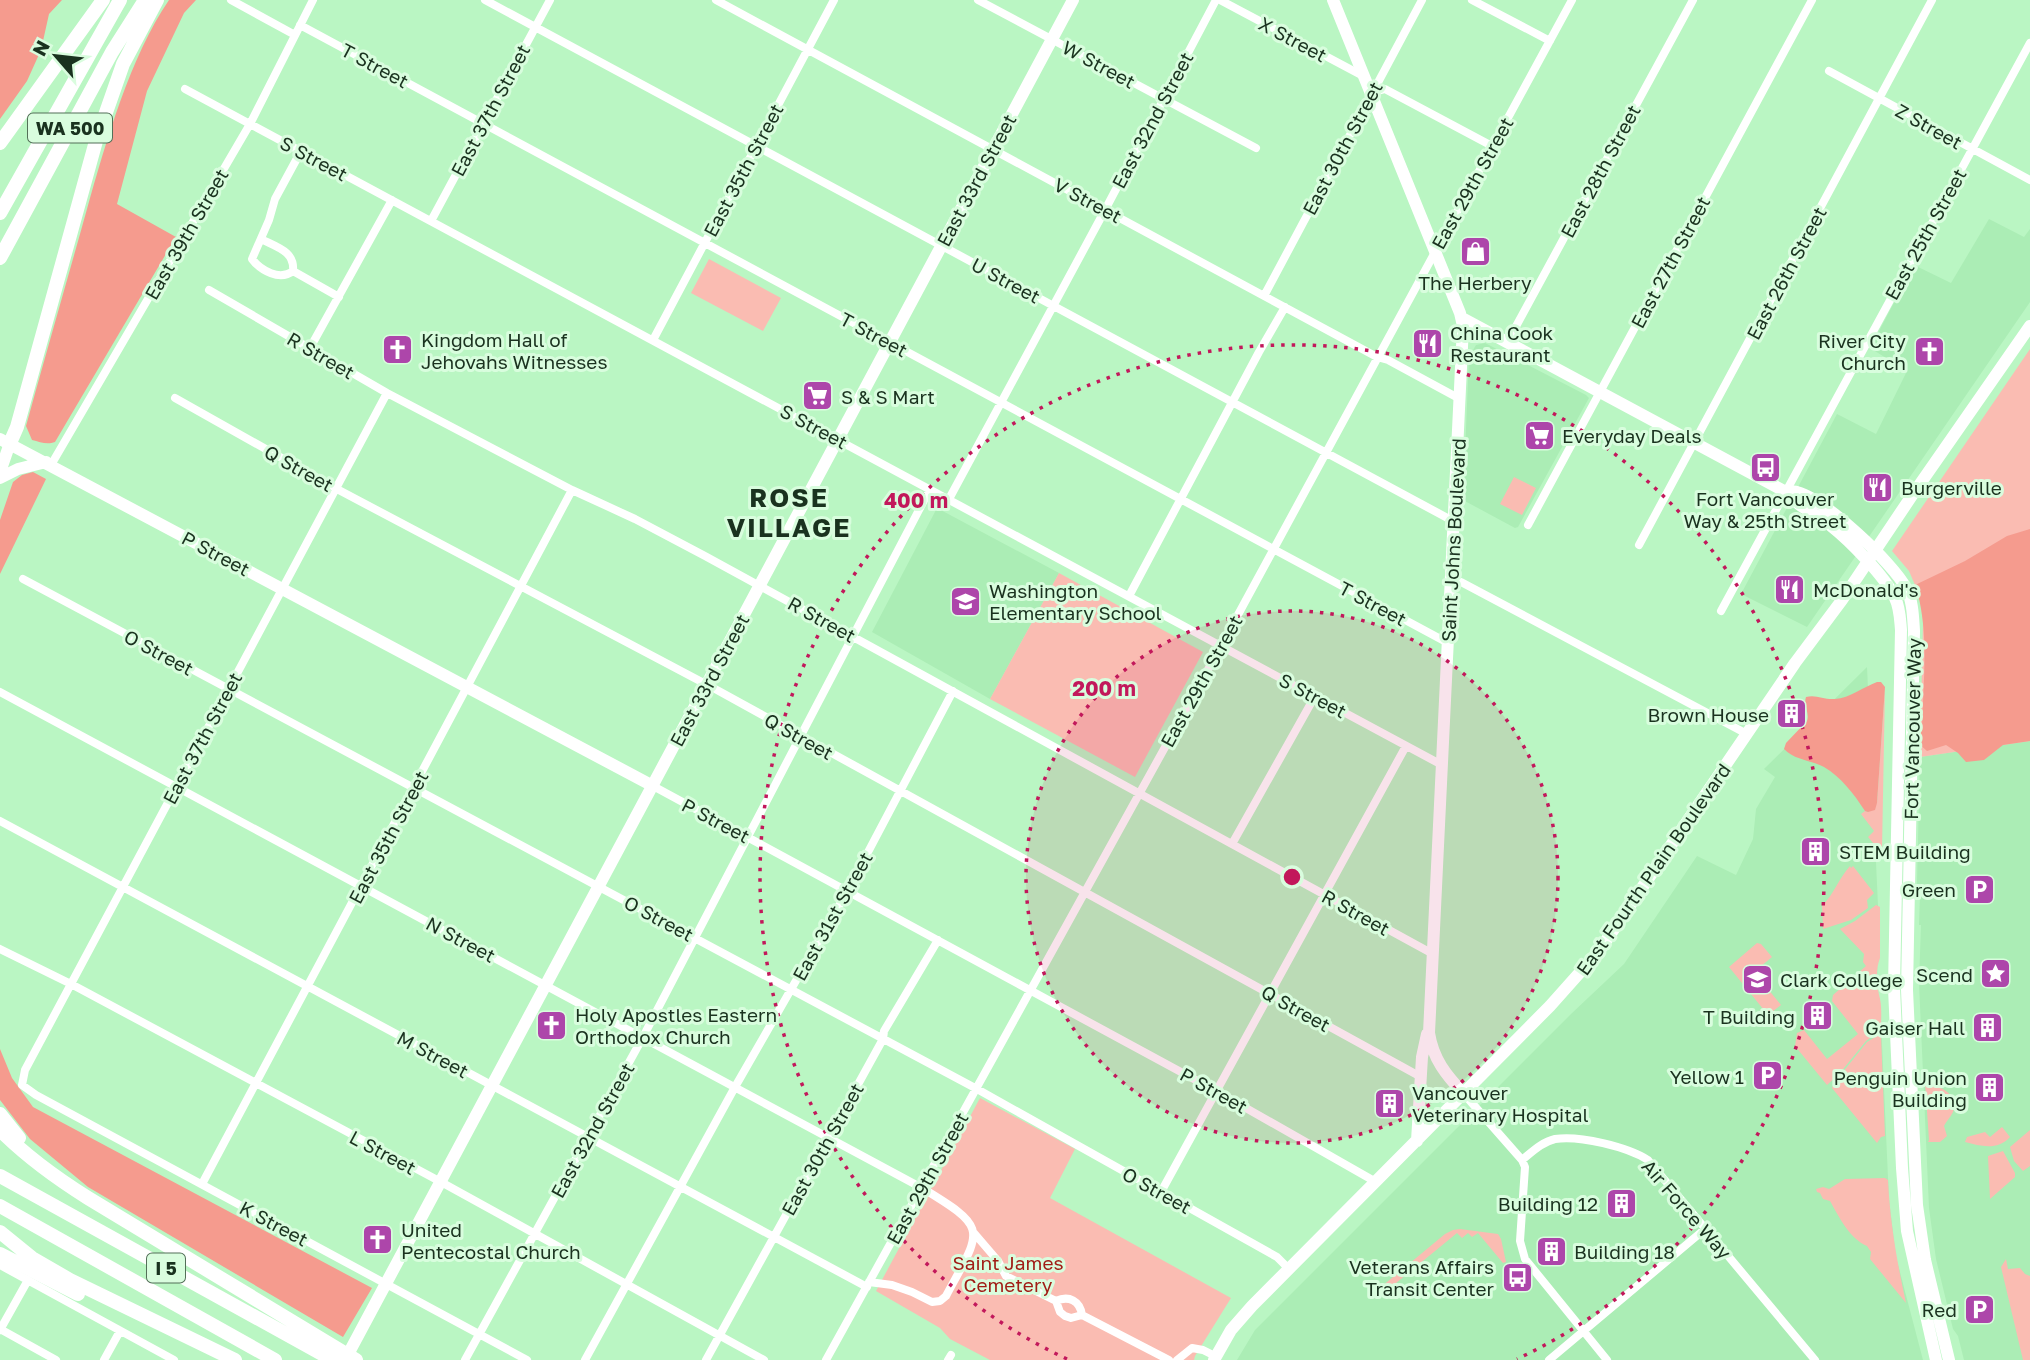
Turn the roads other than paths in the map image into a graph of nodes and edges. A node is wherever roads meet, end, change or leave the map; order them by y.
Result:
1 (103, 0) edge
2 (120, 0) edge
3 (145, 0) edge
4 (157, 0) edge
5 (232, 0) edge
6 (313, 0) edge
7 (485, 0) edge
8 (550, 0) edge
9 (716, 0) edge
10 (834, 0) edge
11 (978, 0) edge
12 (1073, 0) edge
13 (1218, 0) edge
14 (1333, 0) edge
15 (1422, 0) edge
16 (1472, 0) edge
17 (1572, 0) edge
18 (1693, 0) edge
19 (1812, 0) edge
20 (1932, 0) edge
21 (300, 25) junction
22 (535, 27) junction
23 (295, 35) junction
24 (1052, 39) junction
25 (1550, 41) junction
26 (2030, 43) edge
27 (809, 50) junction
28 (1829, 71) dead end
29 (1365, 77) junction
30 (185, 89) dead end
31 (1371, 93) junction
32 (1879, 98) junction
33 (1163, 99) junction
34 (250, 124) junction
35 (484, 124) junction
36 (0, 143) edge
37 (756, 145) junction
38 (1492, 146) junction
39 (1256, 148) dead end
40 (993, 149) junction
41 (1971, 149) junction
42 (301, 151) junction
43 (2030, 180) edge
44 (392, 200) junction
45 (1105, 210) junction
46 (0, 213) edge
47 (431, 221) junction
48 (261, 239) junction
49 (704, 243) junction
50 (942, 245) junction
51 (1435, 251) junction
52 (0, 258) edge
53 (293, 271) junction
54 (209, 290) dead end
55 (339, 296) junction
56 (1264, 296) junction
57 (1053, 305) junction
58 (1285, 307) junction
59 (1462, 318) junction
60 (2030, 327) edge
61 (653, 340) junction
62 (890, 342) junction
63 (1507, 342) junction
64 (310, 348) junction
65 (1377, 357) junction
66 (1600, 392) junction
67 (387, 393) junction
68 (175, 398) dead end
69 (1460, 399) junction
70 (1001, 402) junction
71 (1232, 402) junction
72 (838, 439) junction
73 (5, 441) edge
74 (1695, 443) junction
75 (1326, 452) junction
76 (49, 464) junction
77 (0, 472) edge
78 (0, 478) edge
79 (335, 488) junction
80 (930, 489) junction
81 (572, 490) junction
82 (1787, 492) junction
83 (949, 499) junction
84 (1181, 499) junction
85 (1453, 521) junction
86 (1528, 525) dead end
87 (1639, 545) dead end
88 (1274, 549) junction
89 (1870, 556) junction
90 (23, 579) dead end
91 (1451, 579) junction
92 (760, 585) junction
93 (521, 587) junction
94 (282, 588) junction
95 (1129, 596) junction
96 (1721, 611) dead end
97 (852, 635) junction
98 (1448, 643) junction
99 (1222, 646) junction
100 (707, 685) junction
101 (468, 687) junction
102 (229, 689) junction
103 (953, 691) junction
104 (0, 692) edge
105 (1315, 696) junction
106 (1747, 734) junction
107 (799, 736) junction
108 (1406, 746) junction
109 (1442, 765) junction
110 (176, 786) junction
111 (653, 786) junction
112 (415, 788) junction
113 (900, 791) junction
114 (1140, 793) junction
115 (0, 821) edge
116 (747, 836) junction
117 (1232, 844) junction
118 (361, 886) junction
119 (600, 886) junction
120 (123, 887) junction
121 (848, 890) junction
122 (1085, 892) junction
123 (1325, 894) junction
124 (695, 937) junction
125 (938, 940) junction
126 (0, 948) edge
127 (1433, 954) junction
128 (71, 984) junction
129 (546, 985) junction
130 (308, 986) junction
131 (792, 990) junction
132 (1031, 990) junction
133 (1270, 994) junction
134 (1429, 1023) junction
135 (643, 1037) junction
136 (883, 1039) junction
137 (1421, 1077) junction
138 (256, 1084) junction
139 (22, 1085) joint
140 (493, 1086) junction
141 (735, 1087) junction
142 (976, 1089) junction
143 (1216, 1091) junction
144 (1464, 1094) junction
145 (0, 1114) edge
146 (0, 1130) edge
147 (588, 1137) junction
148 (829, 1137) junction
149 (1417, 1141) junction
150 (1522, 1160) junction
151 (0, 1176) edge
152 (441, 1182) junction
153 (1376, 1182) junction
154 (202, 1184) junction
155 (680, 1186) junction
156 (922, 1188) junction
157 (1161, 1192) junction
158 (88, 1198) junction
159 (0, 1206) edge
160 (1705, 1229) junction
161 (0, 1232) edge
162 (974, 1233) junction
163 (535, 1234) junction
164 (774, 1237) junction
165 (0, 1254) edge
166 (0, 1265) edge
167 (1289, 1269) junction
168 (28, 1280) junction
169 (387, 1284) junction
170 (626, 1284) junction
171 (868, 1284) junction
172 (1056, 1301) junction
173 (1083, 1315) junction
174 (0, 1330) edge
175 (120, 1331) junction
176 (1583, 1331) junction
177 (480, 1334) junction
178 (719, 1336) junction
179 (202, 1344) junction
180 (1214, 1358) edge
181 (57, 1360) edge
182 (104, 1360) edge
183 (174, 1360) edge
184 (236, 1360) edge
185 (275, 1360) edge
186 (333, 1360) edge
187 (345, 1360) edge
188 (356, 1360) edge
189 (466, 1360) edge
190 (527, 1360) edge
191 (585, 1360) edge
192 (706, 1360) edge
193 (764, 1360) edge
194 (826, 1360) edge
195 (1177, 1360) edge
196 (1549, 1360) edge
197 (1607, 1360) edge
198 (1815, 1360) edge
199 (1936, 1360) edge
200 (1949, 1360) edge

1 - 36 highway
2 - 46 highway, WA 500
3 - 52 highway, WA 500
4 - 73 highway
5 - 23 street
6 - 21 street, East 39th Street
7 - 22 street, U Street
8 - 22 street, East 37th Street
9 - 27 street, V Street
10 - 27 street, East 35th Street
11 - 24 street, W Street
12 - 24 street, East 33rd Street
13 - 29 street, X Street
13 - 33 street, East 32nd Street
14 - 29 street, Saint Johns Boulevard
15 - 31 street, East 30th Street
16 - 25 street
17 - 25 street, East 29th Street
18 - 63 street, East 28th Street
19 - 66 street, East 27th Street
20 - 32 street, East 26th Street
21 - 23 street, East 39th Street
21 - 35 street, T Street
22 - 35 street, East 37th Street
22 - 37 street, U Street
23 - 34 street, East 39th Street
24 - 33 street, W Street
24 - 40 street, East 33rd Street
25 - 38 street, East 29th Street
26 - 41 street, East 25th Street
27 - 37 street, East 35th Street
27 - 40 street, V Street
28 - 32 street, Z Street
29 - 31 street, Saint Johns Boulevard
30 - 34 street, S Street
31 - 38 street
31 - 51 street, Saint Johns Boulevard
31 - 56 street, East 30th Street
32 - 41 street, Z Street
32 - 74 street, East 26th Street
33 - 39 street, W Street
33 - 45 street, East 32nd Street
34 - 42 street, S Street
34 - 76 street, East 39th Street
35 - 47 street, East 37th Street
35 - 49 street, T Street
37 - 49 street, East 35th Street
37 - 50 street, U Street
38 - 51 street, East 29th Street
40 - 45 street, V Street
40 - 50 street, East 33rd Street
41 - 43 street, Z Street
41 - 82 street, East 25th Street
42 - 44 street, S Street
42 - 48 street
44 - 47 street, S Street
44 - 55 street
45 - 56 street, V Street
45 - 57 street, East 32nd Street
47 - 61 street, S Street
48 - 53 street
48 - 53 street
49 - 61 street, East 35th Street
49 - 62 street, T Street
50 - 57 street, U Street
50 - 62 street, East 33rd Street
51 - 59 street, Saint Johns Boulevard
51 - 65 street, East 29th Street
53 - 55 street
54 - 64 street, R Street
55 - 64 street
56 - 58 street, V Street
57 - 70 street, East 32nd Street
57 - 71 street, U Street
58 - 65 street, V Street
58 - 71 street
59 - 63 street, Fort Vancouver Way
59 - 69 street, Saint Johns Boulevard
60 - 89 street, East Fourth Plain Boulevard
61 - 72 street, S Street
62 - 70 street, T Street
62 - 72 street, East 33rd Street
63 - 66 street, Fort Vancouver Way
64 - 67 street, R Street
65 - 69 street, V Street
65 - 75 street, East 29th Street
66 - 74 street, Fort Vancouver Way
66 - 86 street, East 27th Street
67 - 79 street, East 37th Street
67 - 81 street, R Street
68 - 79 street, Q Street
69 - 85 street, Saint Johns Boulevard
70 - 83 street, East 32nd Street
70 - 84 street, T Street
71 - 75 street, U Street
71 - 84 street
72 - 80 street, S Street
72 - 92 street, East 33rd Street
73 - 76 street, P Street
73 - 77 street
74 - 82 street, Fort Vancouver Way
74 - 87 street, East 26th Street
75 - 85 street, U Street
75 - 88 street, East 29th Street
76 - 78 street
76 - 94 street, P Street
79 - 93 street, Q Street
79 - 94 street, East 37th Street
80 - 83 street, S Street
80 - 97 street, East 32nd Street
81 - 92 street, R Street
81 - 93 street, East 35th Street
82 - 89 street, Fort Vancouver Way
82 - 96 street, East 25th Street
83 - 95 street, S Street
84 - 88 street, T Street
84 - 95 street
85 - 91 street, Saint Johns Boulevard
88 - 98 street, T Street
88 - 99 street, East 29th Street
89 - 106 street, East Fourth Plain Boulevard
89 - 199 street, Fort Vancouver Way
89 - 200 street, Fort Vancouver Way
90 - 102 street, O Street
91 - 98 street, Saint Johns Boulevard
91 - 106 street
92 - 97 street, R Street
92 - 100 street, East 33rd Street
93 - 100 street, Q Street
93 - 101 street, East 35th Street
94 - 101 street, P Street
94 - 102 street, East 37th Street
95 - 99 street, S Street
97 - 103 street, R Street
97 - 107 street, East 32nd Street
98 - 109 street, Saint Johns Boulevard
99 - 105 street, S Street
99 - 114 street, East 29th Street
100 - 107 street, Q Street
100 - 111 street, East 33rd Street
101 - 111 street, P Street
101 - 112 street, East 35th Street
102 - 110 street, East 37th Street
102 - 112 street, O Street
103 - 113 street, East 31st Street
103 - 114 street, R Street
104 - 110 street, N Street
105 - 108 street, S Street
105 - 117 street
106 - 144 street, East Fourth Plain Boulevard
107 - 113 street, Q Street
107 - 116 street, East 32nd Street
108 - 109 street, S Street
108 - 123 street
109 - 127 street, Saint Johns Boulevard
110 - 118 street, N Street
110 - 120 street, East 37th Street
111 - 116 street, P Street
111 - 119 street, East 33rd Street
112 - 118 street, East 35th Street
112 - 119 street, O Street
113 - 121 street, East 31st Street
113 - 122 street, Q Street
114 - 117 street, R Street
114 - 122 street, East 29th Street
115 - 120 street, M Street
116 - 121 street, P Street
116 - 124 street, East 32nd Street
117 - 123 street, R Street
118 - 129 street, N Street
118 - 130 street, East 35th Street
119 - 124 street, O Street
119 - 129 street, East 33rd Street
120 - 128 street, East 37th Street
120 - 130 street, M Street
121 - 125 street, P Street
121 - 131 street, East 31st Street
122 - 132 street, East 29th Street
122 - 133 street, Q Street
123 - 127 street, R Street
123 - 133 street
124 - 131 street, O Street
124 - 135 street, East 32nd Street
125 - 132 street, P Street
125 - 136 street, East 30th Street
126 - 128 street, L Street
127 - 134 street, Saint Johns Boulevard
128 - 138 street, L Street
128 - 139 street, East 37th Street
129 - 135 street, N Street
129 - 140 street, East 33rd Street
130 - 138 street, East 35th Street
130 - 140 street, M Street
131 - 136 street, O Street
131 - 141 street, East 31st Street
132 - 142 street, East 29th Street
132 - 143 street, P Street
133 - 137 street, Q Street
133 - 143 street
134 - 137 street
134 - 144 street, Saint Johns Boulevard
135 - 141 street, N Street
135 - 147 street, East 32nd Street
136 - 142 street, O Street
136 - 148 street, East 30th Street
137 - 149 street
138 - 152 street, L Street
138 - 154 street, East 35th Street
139 - 154 street, K Street
140 - 147 street, M Street
140 - 152 street, East 33rd Street
141 - 148 street, N Street
141 - 155 street, East 31st Street
142 - 156 street, East 29th Street
142 - 157 street, O Street
143 - 153 street, P Street
143 - 157 street
144 - 149 street, East Fourth Plain Boulevard
144 - 150 street
145 - 158 highway
146 - 158 highway
147 - 155 street, M Street
147 - 163 street, East 32nd Street
148 - 156 street, N Street
148 - 164 street, East 30th Street
149 - 153 street, East Fourth Plain Boulevard
150 - 160 street, Air Force Way
150 - 176 street
151 - 186 highway, I 5
152 - 163 street, L Street
152 - 169 street, East 33rd Street
153 - 167 street, East Fourth Plain Boulevard
154 - 169 street, K Street
155 - 164 street, M Street
155 - 170 street, East 31st Street
156 - 162 street, N Street
156 - 171 street, East 29th Street
157 - 167 street, O Street
158 - 188 highway
159 - 185 highway, I 5
160 - 176 street
160 - 198 street, Air Force Way
161 - 179 highway
162 - 171 street, M Street
162 - 172 street, N Street
163 - 170 street, L Street
163 - 177 street, East 32nd Street
164 - 171 street, M Street
164 - 178 street, East 30th Street
165 - 179 highway
166 - 168 street
167 - 180 street, East Fourth Plain Boulevard
168 - 174 street
168 - 175 street
169 - 177 street, K Street
169 - 187 street, East 33rd Street
170 - 178 street, L Street
170 - 191 street, East 31st Street
171 - 194 street, East 29th Street
172 - 173 street
172 - 173 street
173 - 195 street
174 - 181 street
175 - 182 street
175 - 183 street
176 - 196 street
176 - 197 street
177 - 189 street, East 32nd Street
177 - 190 street, K Street
178 - 192 street, East 30th Street
178 - 193 street, L Street
179 - 184 highway
180 - 195 street

